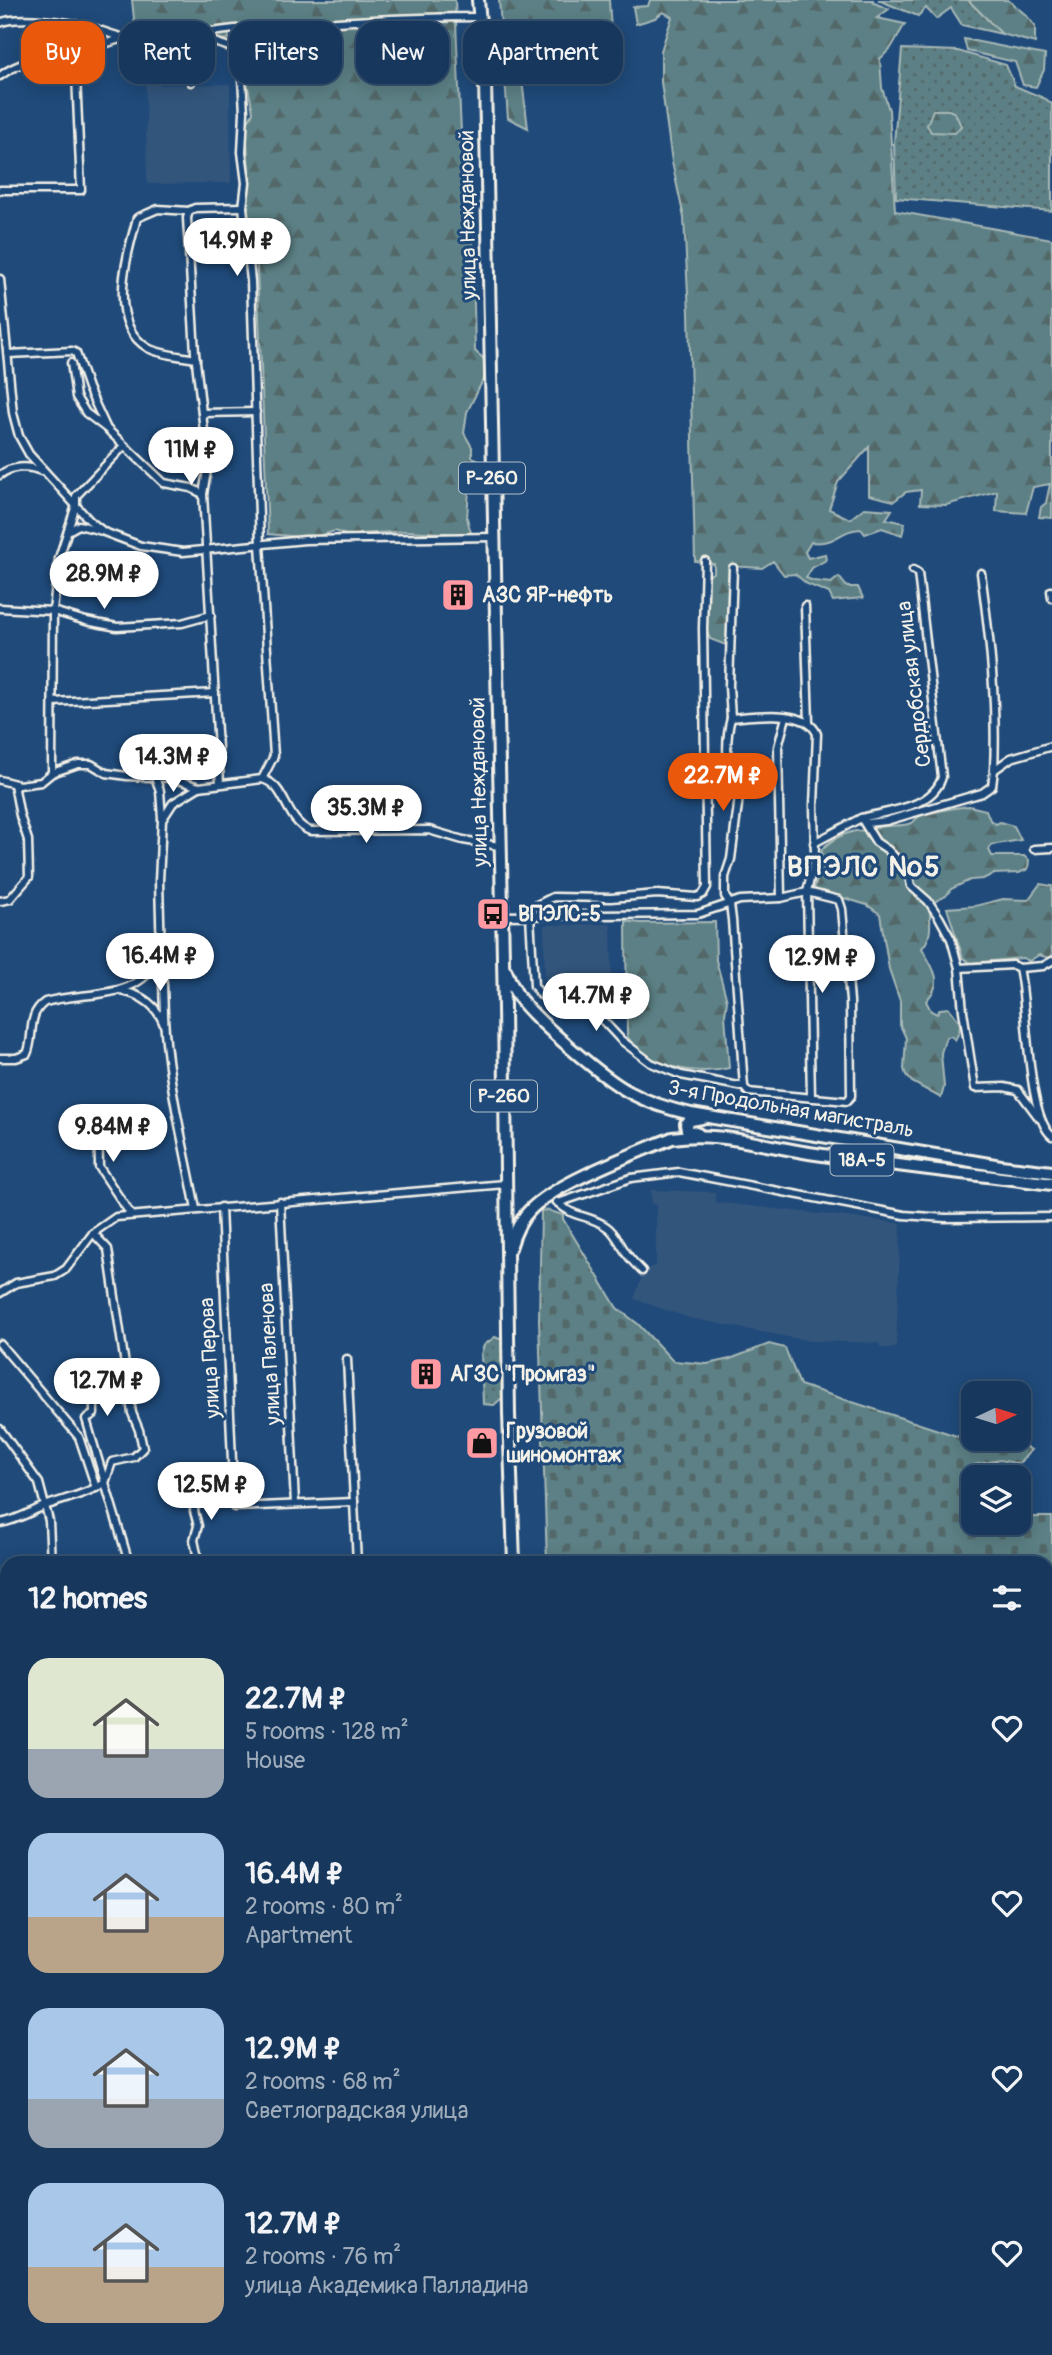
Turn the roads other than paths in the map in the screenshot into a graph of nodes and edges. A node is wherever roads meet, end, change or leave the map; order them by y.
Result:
1 (478, 0) edge
2 (479, 17) junction
3 (1, 22) edge
4 (215, 32) edge
5 (119, 36) edge
6 (215, 42) edge
7 (21, 67) edge
8 (0, 76) edge
9 (76, 84) edge
10 (0, 190) edge
11 (243, 207) junction
12 (192, 210) junction
13 (0, 279) edge
14 (8, 358) junction
15 (195, 359) junction
16 (0, 361) edge
17 (71, 363) dead end
18 (256, 412) junction
19 (202, 413) junction
20 (97, 417) junction
21 (124, 446) junction
22 (46, 473) junction
23 (0, 475) edge
24 (203, 494) junction
25 (76, 505) junction
26 (68, 531) junction
27 (104, 532) junction
28 (493, 537) junction
29 (260, 545) junction
30 (207, 551) junction
31 (705, 561) dead end
32 (733, 568) dead end
33 (913, 570) dead end
34 (981, 573) dead end
35 (805, 606) dead end
36 (0, 608) edge
37 (53, 611) junction
38 (211, 615) junction
39 (215, 693) junction
40 (53, 702) junction
41 (786, 717) junction
42 (732, 718) junction
43 (809, 722) junction
44 (1052, 746) edge
45 (994, 770) junction
46 (52, 773) junction
47 (155, 777) junction
48 (262, 779) junction
49 (0, 780) edge
50 (220, 783) junction
51 (14, 784) junction
52 (199, 787) junction
53 (160, 799) junction
54 (173, 803) junction
55 (861, 818) junction
56 (162, 820) junction
57 (814, 842) junction
58 (499, 846) junction
59 (1052, 848) edge
60 (1034, 849) dead end
61 (807, 892) junction
62 (781, 898) junction
63 (0, 901) edge
64 (730, 904) junction
65 (537, 905) dead end
66 (501, 916) junction
67 (530, 916) junction
68 (161, 956) junction
69 (503, 957) junction
70 (1052, 961) edge
71 (959, 968) junction
72 (1019, 968) junction
73 (122, 990) junction
74 (503, 1008) junction
75 (529, 1009) junction
76 (165, 1031) junction
77 (0, 1058) edge
78 (744, 1087) junction
79 (811, 1098) junction
80 (676, 1111) junction
81 (98, 1112) dead end
82 (712, 1117) junction
83 (1039, 1118) junction
84 (1052, 1136) edge
85 (709, 1137) junction
86 (672, 1138) junction
87 (1052, 1172) edge
88 (505, 1184) junction
89 (1052, 1184) edge
90 (555, 1199) junction
91 (280, 1202) junction
92 (506, 1203) junction
93 (220, 1207) junction
94 (196, 1209) junction
95 (530, 1210) junction
96 (131, 1215) junction
97 (1052, 1217) edge
98 (93, 1233) junction
99 (507, 1257) junction
100 (642, 1271) dead end
101 (0, 1293) edge
102 (0, 1344) edge
103 (347, 1359) dead end
104 (93, 1400) dead end
105 (0, 1429) edge
106 (200, 1482) dead end
107 (105, 1483) junction
108 (96, 1488) junction
109 (354, 1502) junction
110 (295, 1504) junction
111 (44, 1506) junction
112 (0, 1523) edge
113 (50, 1556) edge
114 (127, 1556) edge
115 (197, 1556) edge
116 (357, 1556) edge
117 (514, 1556) edge

1 - 2 highway, улица Неждановой / Р-260
2 - 4 street
2 - 28 highway, улица Неждановой / Р-260
3 - 5 street
6 - 11 street
7 - 8 street
9 - 10 street
11 - 12 street
11 - 18 street
12 - 15 street
12 - 15 street
13 - 14 street
14 - 16 street
14 - 20 street
14 - 22 street
15 - 19 street
17 - 20 street
18 - 19 street
18 - 29 street
19 - 24 street
20 - 21 street
21 - 24 street
21 - 25 street
22 - 23 street
22 - 25 street
24 - 30 street
25 - 26 street
25 - 27 street
26 - 27 street
26 - 37 street
27 - 30 street
28 - 29 street
28 - 58 highway, улица Неждановой / Р-260
29 - 30 street
29 - 48 street
30 - 38 street
31 - 65 street
32 - 42 street
33 - 55 street, Сердобская улица
34 - 45 street
35 - 43 street
36 - 37 street
37 - 38 street
37 - 40 street
38 - 39 street
39 - 40 street
39 - 50 street
40 - 46 street
41 - 42 street
41 - 43 street
41 - 62 street
42 - 64 street
43 - 57 street
44 - 45 street
45 - 55 street
46 - 47 street
46 - 51 street
47 - 52 street
47 - 53 street
48 - 50 street
48 - 58 street
49 - 51 street
50 - 52 street
51 - 63 street
52 - 54 street
53 - 54 street
53 - 56 street
54 - 56 street
55 - 57 street
55 - 71 street
56 - 68 street
57 - 61 street
58 - 66 highway, улица Неждановой / Р-260
59 - 60 street
61 - 62 street
61 - 79 street
61 - 79 street
62 - 64 street
64 - 67 street
64 - 78 street
66 - 67 street
66 - 69 highway, улица Неждановой / Р-260
67 - 78 street
68 - 73 street
68 - 76 street
69 - 74 highway, улица Неждановой / Р-260
69 - 75 highway, 3-я Продольная магистраль / 18А-5
70 - 72 street
71 - 72 street
71 - 83 street
72 - 83 street
73 - 76 street
73 - 77 street
74 - 75 highway
74 - 88 highway, улица Неждановой / Р-260
75 - 80 highway, 3-я Продольная магистраль / 18А-5
76 - 94 street
78 - 79 street
80 - 82 highway, 3-я Продольная магистраль / 18А-5
80 - 86 highway
81 - 96 street
82 - 85 highway
82 - 87 highway, 3-я Продольная магистраль / 18А-5
83 - 84 street
85 - 86 highway, 3-я Продольная магистраль / 18А-5
85 - 89 highway, 3-я Продольная магистраль / 18А-5
86 - 90 highway, 3-я Продольная магистраль / 18А-5
88 - 91 street
88 - 92 highway, улица Неждановой / Р-260
90 - 95 highway, 3-я Продольная магистраль / 18А-5
90 - 97 street
90 - 100 street
91 - 93 street
91 - 110 street, улица Паленова
92 - 95 highway
92 - 99 highway, улица Неждановой / Р-260
93 - 94 street
93 - 110 street, улица Перова
94 - 96 street
95 - 99 highway
96 - 98 street
98 - 101 street
98 - 107 street
99 - 117 highway, улица Неждановой / Р-260
102 - 108 street
103 - 109 street
104 - 107 street
105 - 111 street
106 - 115 street
107 - 108 street
107 - 114 street
108 - 111 street
109 - 110 street
109 - 116 street
111 - 112 street
111 - 113 street

